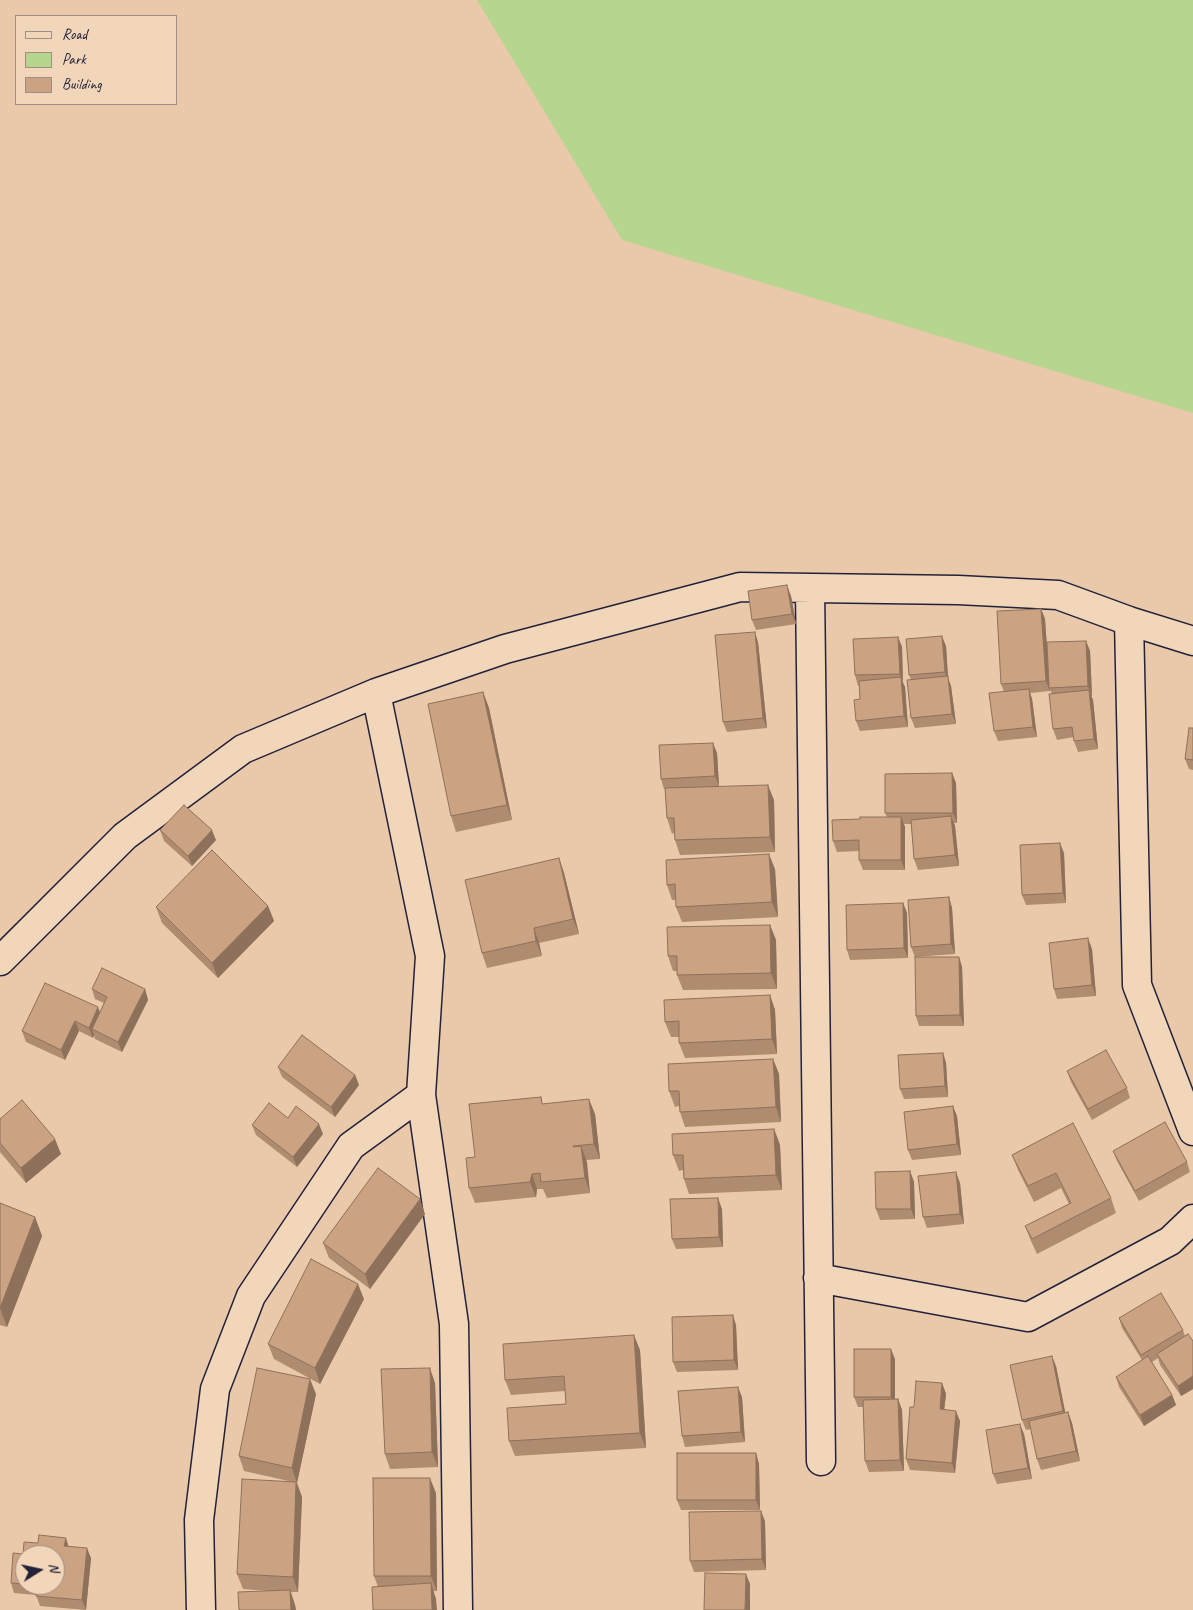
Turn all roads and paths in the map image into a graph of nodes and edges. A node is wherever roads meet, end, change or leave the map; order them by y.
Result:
1 (810, 588) junction
2 (1128, 621) junction
3 (1193, 641) edge
4 (376, 693) junction
5 (0, 961) edge
6 (421, 1095) junction
7 (1193, 1131) edge
8 (1193, 1218) edge
9 (818, 1278) junction
10 (821, 1461) dead end
11 (201, 1610) edge
12 (458, 1610) edge

1 - 2 street
1 - 4 street
1 - 9 street
2 - 3 street
2 - 7 street
4 - 5 street
4 - 6 street
6 - 11 street
6 - 12 street
8 - 9 street
9 - 10 street

